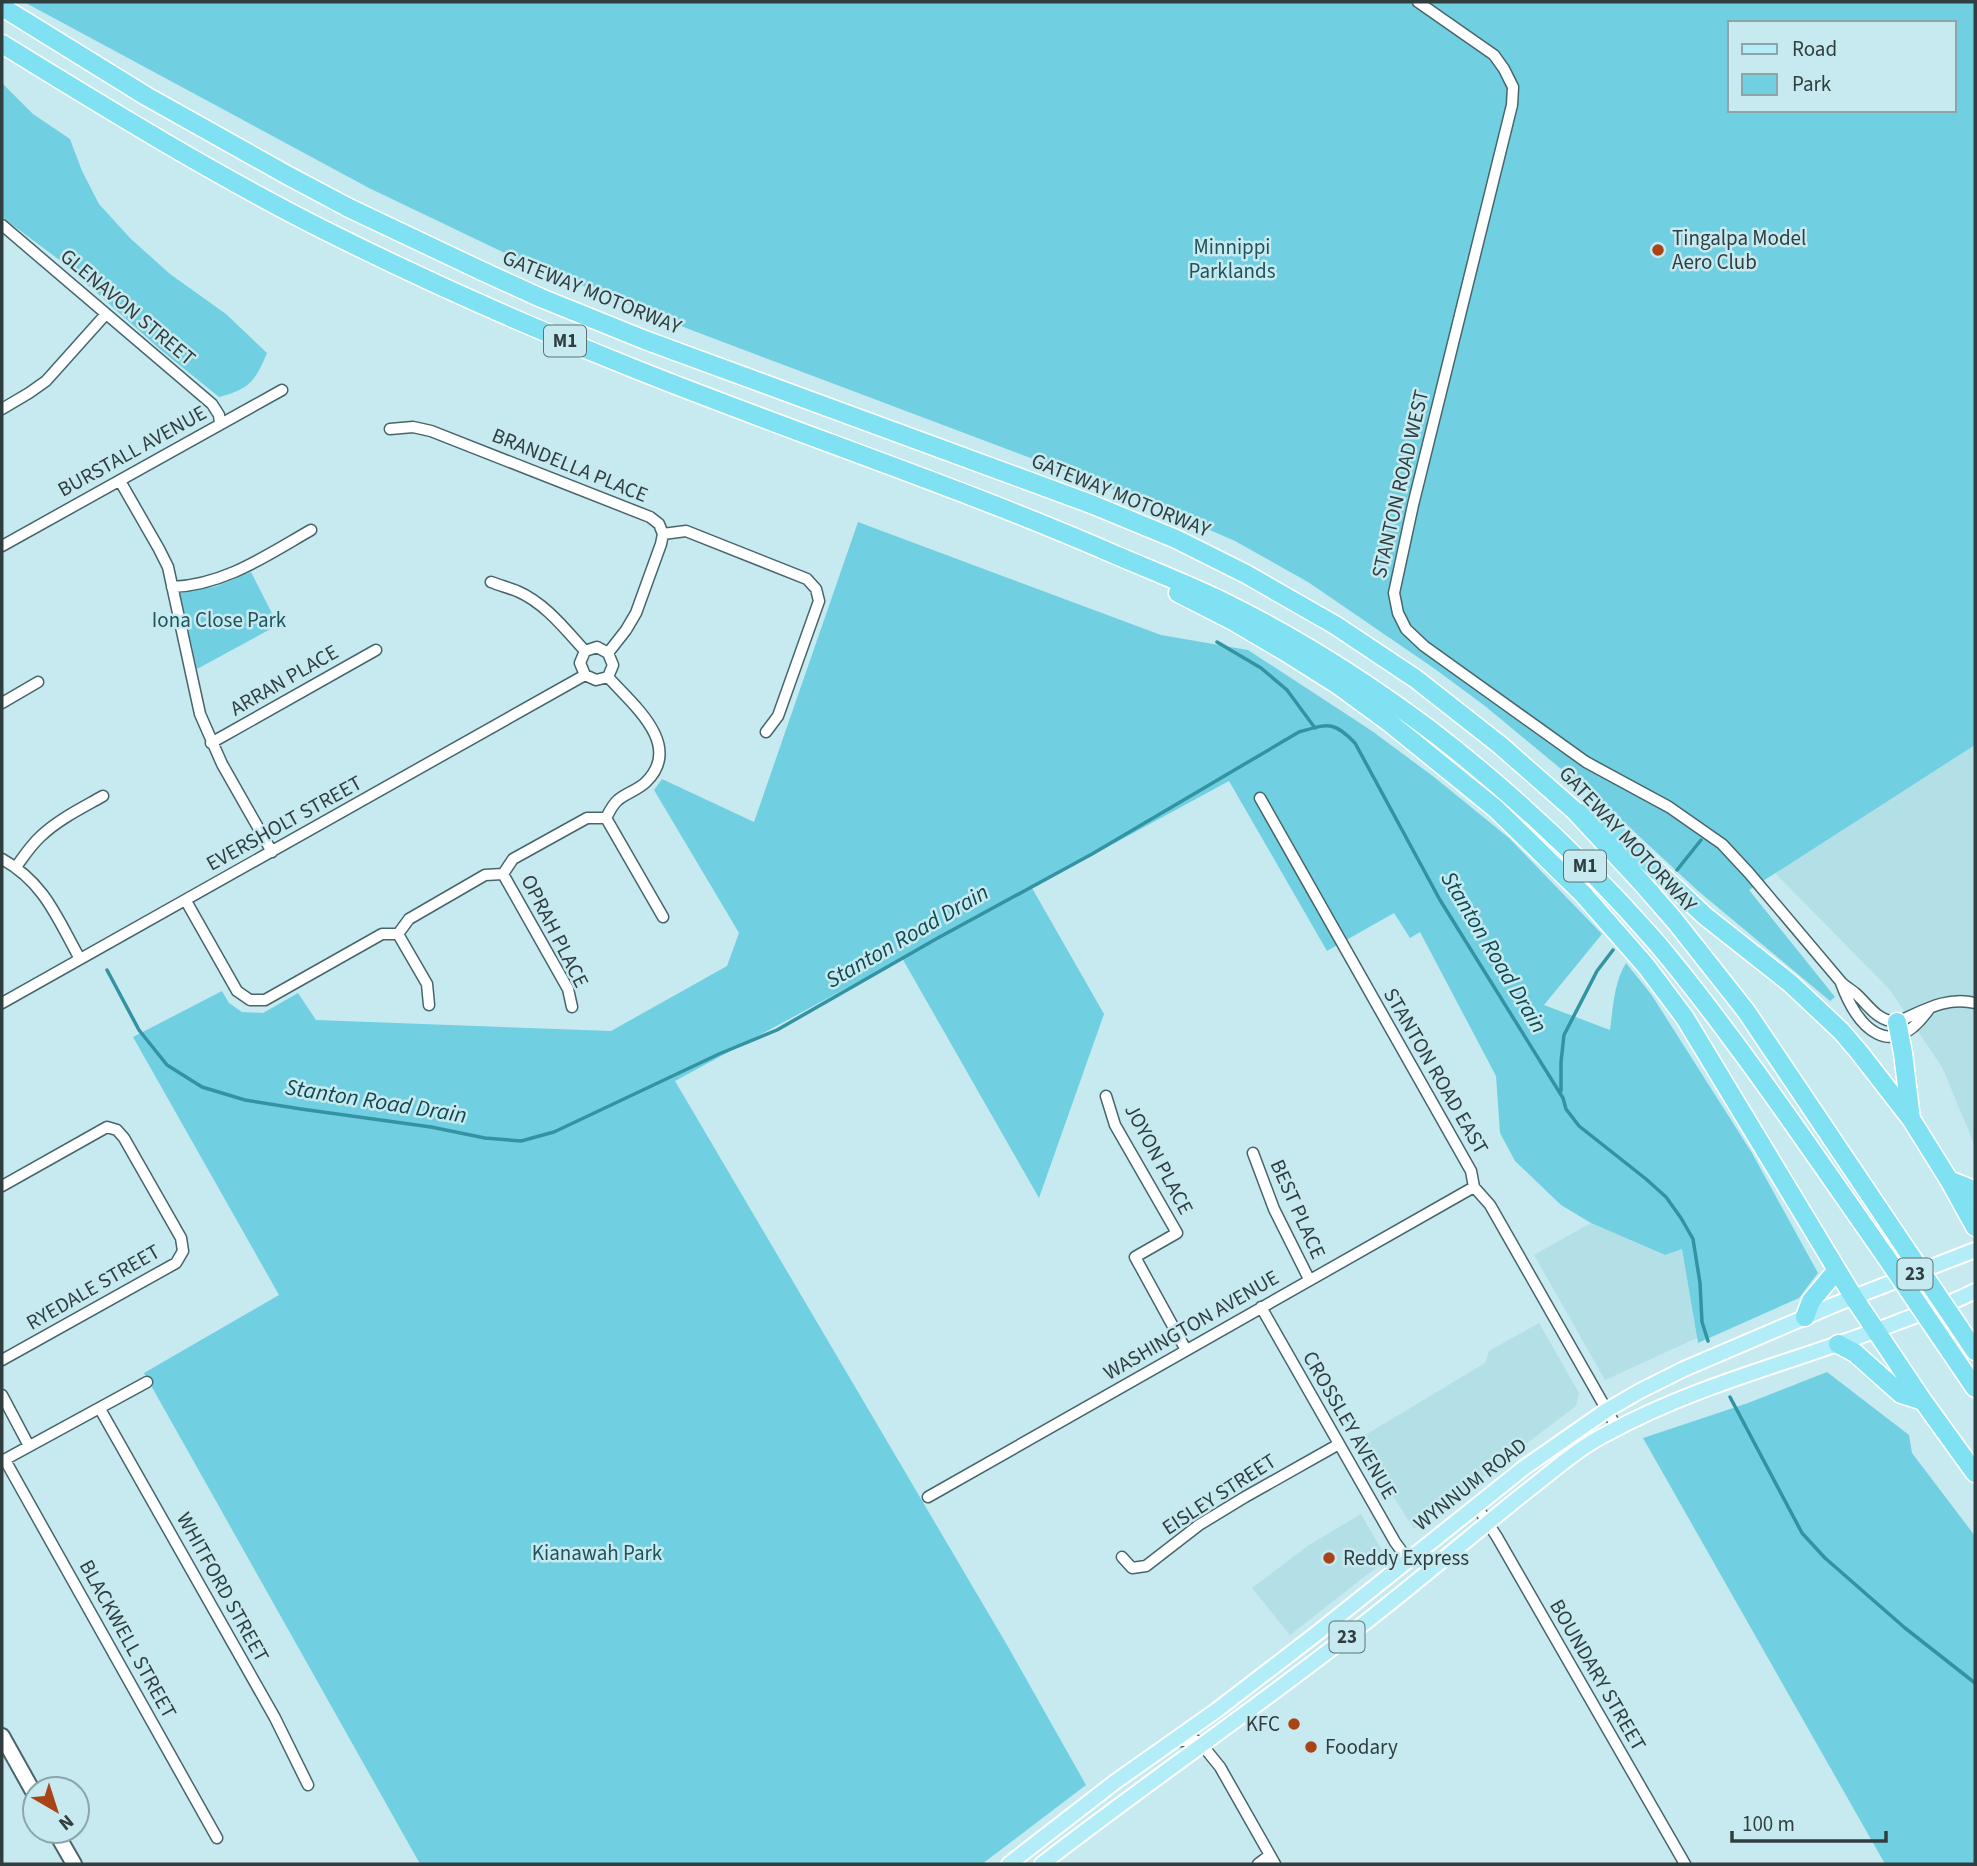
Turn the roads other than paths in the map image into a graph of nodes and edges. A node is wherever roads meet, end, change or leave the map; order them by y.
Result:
1 (1418, 2) edge
2 (2, 7) edge
3 (2, 44) edge
4 (2, 225) edge
5 (106, 314) junction
6 (282, 390) dead end
7 (2, 409) edge
8 (220, 424) junction
9 (390, 429) dead end
10 (120, 481) junction
11 (311, 530) dead end
12 (663, 534) junction
13 (2, 546) edge
14 (1159, 573) junction
15 (491, 582) dead end
16 (172, 587) junction
17 (376, 650) dead end
18 (585, 651) junction
19 (608, 653) junction
20 (585, 675) junction
21 (608, 677) junction
22 (38, 682) dead end
23 (2, 703) edge
24 (766, 732) dead end
25 (211, 743) junction
26 (103, 796) dead end
27 (1260, 798) dead end
28 (1575, 811) junction
29 (606, 818) junction
30 (272, 852) junction
31 (2, 859) edge
32 (16, 867) junction
33 (503, 874) junction
34 (186, 901) junction
35 (663, 917) dead end
36 (398, 933) junction
37 (80, 959) junction
38 (1841, 982) junction
39 (2, 1003) edge
40 (1975, 1003) edge
41 (429, 1005) dead end
42 (572, 1007) dead end
43 (1898, 1029) junction
44 (1106, 1096) dead end
45 (1911, 1119) junction
46 (1253, 1153) dead end
47 (1949, 1180) junction
48 (2, 1186) edge
49 (1474, 1187) junction
50 (1975, 1196) edge
51 (1975, 1227) edge
52 (1975, 1250) edge
53 (1837, 1270) junction
54 (1309, 1279) junction
55 (1975, 1291) edge
56 (1854, 1298) junction
57 (1261, 1307) junction
58 (1805, 1317) junction
59 (1876, 1331) junction
60 (1838, 1344) junction
61 (1186, 1350) junction
62 (1975, 1351) edge
63 (2, 1360) edge
64 (147, 1382) dead end
65 (1975, 1388) edge
66 (2, 1395) edge
67 (1923, 1401) junction
68 (100, 1409) junction
69 (1607, 1410) junction
70 (1617, 1428) junction
71 (1339, 1444) junction
72 (29, 1446) junction
73 (3, 1461) edge
74 (1975, 1474) edge
75 (928, 1497) dead end
76 (1476, 1505) junction
77 (1487, 1523) junction
78 (1122, 1557) dead end
79 (1408, 1560) junction
80 (2, 1736) edge
81 (1174, 1741) junction
82 (1203, 1746) junction
83 (24, 1775) edge
84 (308, 1785) dead end
85 (217, 1838) dead end
86 (63, 1845) edge
87 (1014, 1860) edge
88 (1273, 1860) edge
89 (1043, 1863) edge
90 (74, 1864) edge
91 (1258, 1864) edge
92 (1685, 1864) edge

1 - 38 street, STANTON ROAD WEST
2 - 28 highway, GATEWAY MOTORWAY / M1
3 - 14 highway, M1
4 - 5 street, GLENAVON STREET
5 - 7 street
5 - 8 street, GLENAVON STREET
6 - 8 street, BURSTALL AVENUE
8 - 10 street, BURSTALL AVENUE
9 - 12 street, BRANDELLA PLACE
10 - 13 street, BURSTALL AVENUE
10 - 16 street
11 - 16 street
12 - 19 street
12 - 24 street
14 - 53 highway
14 - 65 highway, M1, bridge
15 - 18 street
16 - 25 street
17 - 25 street, ARRAN PLACE
18 - 19 street
18 - 20 street
19 - 21 street
20 - 21 street
20 - 30 street, EVERSHOLT STREET
21 - 29 street
22 - 23 street
25 - 30 street
26 - 32 street
27 - 49 street, STANTON ROAD EAST
28 - 45 highway
28 - 62 highway, GATEWAY MOTORWAY / M1, bridge
29 - 33 street
29 - 35 street
30 - 34 street, EVERSHOLT STREET
31 - 32 street
32 - 37 street
33 - 36 street
33 - 42 street, OPRAH PLACE
34 - 36 street
34 - 37 street, EVERSHOLT STREET
36 - 41 street
37 - 39 street, EVERSHOLT STREET
38 - 43 street, STANTON ROAD WEST
38 - 43 street, STANTON ROAD WEST
40 - 43 street
43 - 45 highway
44 - 61 street, JOYON PLACE
45 - 47 highway
46 - 54 street, BEST PLACE
47 - 50 highway
47 - 51 highway
48 - 63 street, RYEDALE STREET
49 - 54 street, WASHINGTON AVENUE
49 - 69 street, STANTON ROAD EAST
52 - 56 main road, WYNNUM ROAD / 23
53 - 56 highway
53 - 58 highway
54 - 57 street, WASHINGTON AVENUE
55 - 59 main road, WYNNUM ROAD / 23
56 - 58 main road, WYNNUM ROAD / 23
56 - 59 highway
57 - 61 street, WASHINGTON AVENUE
57 - 71 street, CROSSLEY AVENUE
58 - 69 main road, WYNNUM ROAD / 23
59 - 60 main road, WYNNUM ROAD / 23
59 - 67 highway
60 - 67 highway
60 - 70 main road, WYNNUM ROAD / 23
61 - 75 street, WASHINGTON AVENUE
64 - 68 street
66 - 72 street
67 - 74 highway
68 - 72 street
68 - 84 street, WHITFORD STREET
69 - 70 street, STANTON ROAD EAST
69 - 76 main road, WYNNUM ROAD / 23
70 - 77 main road, WYNNUM ROAD / 23
71 - 78 street, EISLEY STREET
71 - 79 street, CROSSLEY AVENUE
72 - 73 street
73 - 85 street, BLACKWELL STREET
76 - 77 street, BOUNDARY STREET
76 - 79 main road, WYNNUM ROAD / 23
77 - 82 main road, WYNNUM ROAD / 23
77 - 92 street, BOUNDARY STREET
79 - 81 main road, WYNNUM ROAD / 23
80 - 83 main road
81 - 82 street
81 - 87 main road, WYNNUM ROAD / 23
82 - 88 street
82 - 89 main road, WYNNUM ROAD / 23
86 - 90 main road
87 - 89 main road
88 - 91 street

